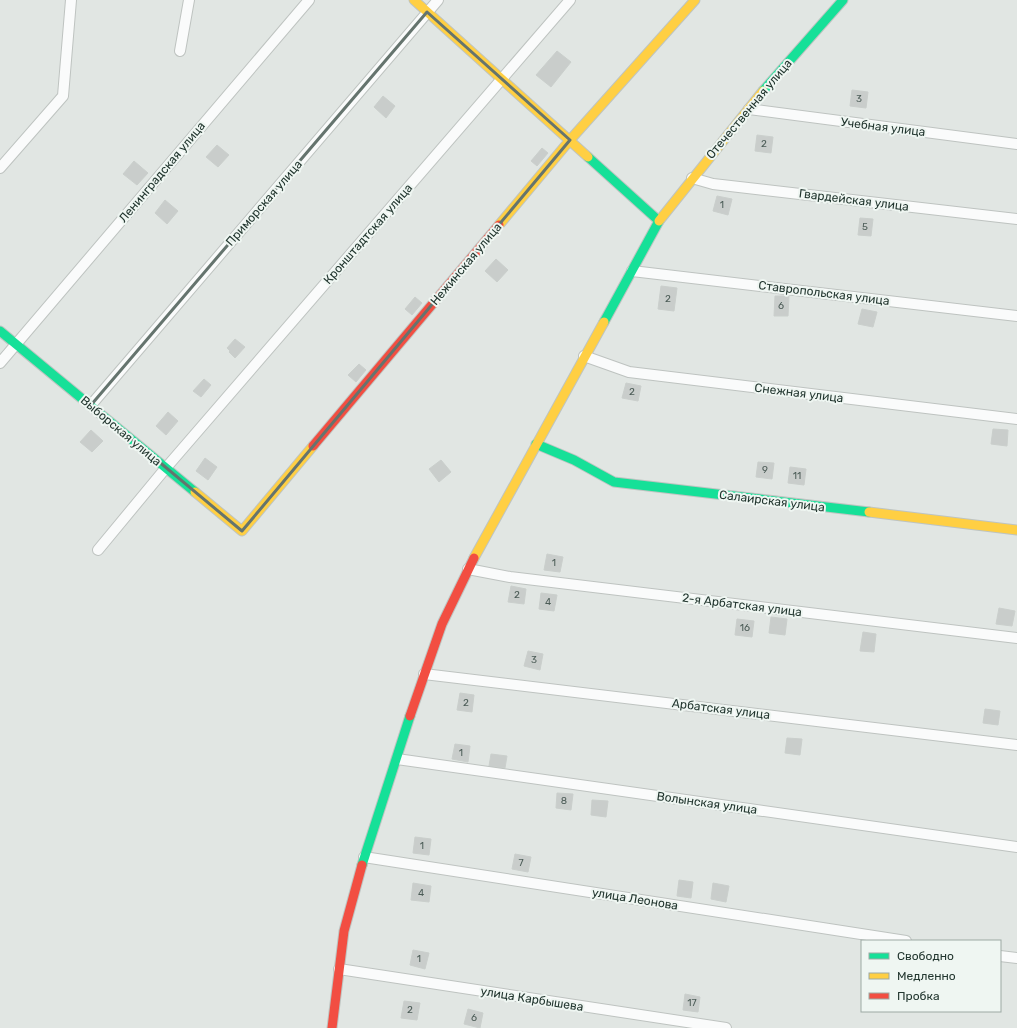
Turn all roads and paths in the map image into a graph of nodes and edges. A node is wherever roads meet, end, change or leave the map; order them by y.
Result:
1 (72, 0) edge
2 (189, 0) edge
3 (308, 0) edge
4 (414, 0) edge
5 (438, 0) edge
6 (570, 0) edge
7 (694, 0) edge
8 (843, 0) edge
9 (427, 12) junction
10 (180, 51) dead end
11 (502, 80) junction
12 (749, 109) junction
13 (570, 140) junction
14 (1017, 144) edge
15 (0, 168) edge
16 (692, 178) junction
17 (1017, 219) edge
18 (659, 221) junction
19 (632, 271) junction
20 (1017, 316) edge
21 (0, 331) edge
22 (16, 344) junction
23 (584, 356) junction
24 (0, 363) edge
25 (91, 405) junction
26 (1017, 419) edge
27 (536, 444) junction
28 (165, 469) junction
29 (1017, 530) edge
30 (242, 531) joint
31 (98, 550) dead end
32 (468, 569) junction
33 (1017, 638) edge
34 (424, 674) junction
35 (1017, 745) edge
36 (397, 759) junction
37 (1017, 847) edge
38 (364, 857) junction
39 (900, 940) edge
40 (1001, 956) edge
41 (1017, 958) edge
42 (339, 969) junction
43 (332, 1028) edge
44 (726, 1028) edge

1 - 15 street
2 - 10 street
3 - 22 street, Ленинградская улица
4 - 9 street
5 - 9 street, Приморская улица
6 - 11 street, Кронштадтская улица
7 - 13 street, Нежинская улица
8 - 12 street, Отечественная улица
9 - 11 street
9 - 25 street, Приморская улица
11 - 13 street
11 - 28 street, Кронштадтская улица
12 - 14 street, Учебная улица
12 - 16 street, Отечественная улица
13 - 18 street
13 - 30 street, Нежинская улица
16 - 17 street, Гвардейская улица
16 - 18 street, Отечественная улица
18 - 19 street, Отечественная улица
19 - 20 street, Ставропольская улица
19 - 23 street, Отечественная улица
21 - 22 street, Выборская улица
22 - 24 street, Ленинградская улица
22 - 25 street, Выборская улица
23 - 26 street, Снежная улица
23 - 27 street, Отечественная улица
25 - 28 street, Выборская улица
27 - 29 street, Салаирская улица
27 - 32 street, Отечественная улица
28 - 30 street, Выборская улица
28 - 31 street, Кронштадтская улица
32 - 33 street, 2-я Арбатская улица
32 - 34 street, Отечественная улица
34 - 35 street, Арбатская улица
34 - 36 street, Отечественная улица
36 - 37 street, Волынская улица
36 - 38 street, Отечественная улица
38 - 39 street, улица Леонова
38 - 42 street, Отечественная улица
40 - 41 street
42 - 43 street, Отечественная улица
42 - 44 street, улица Карбышева

